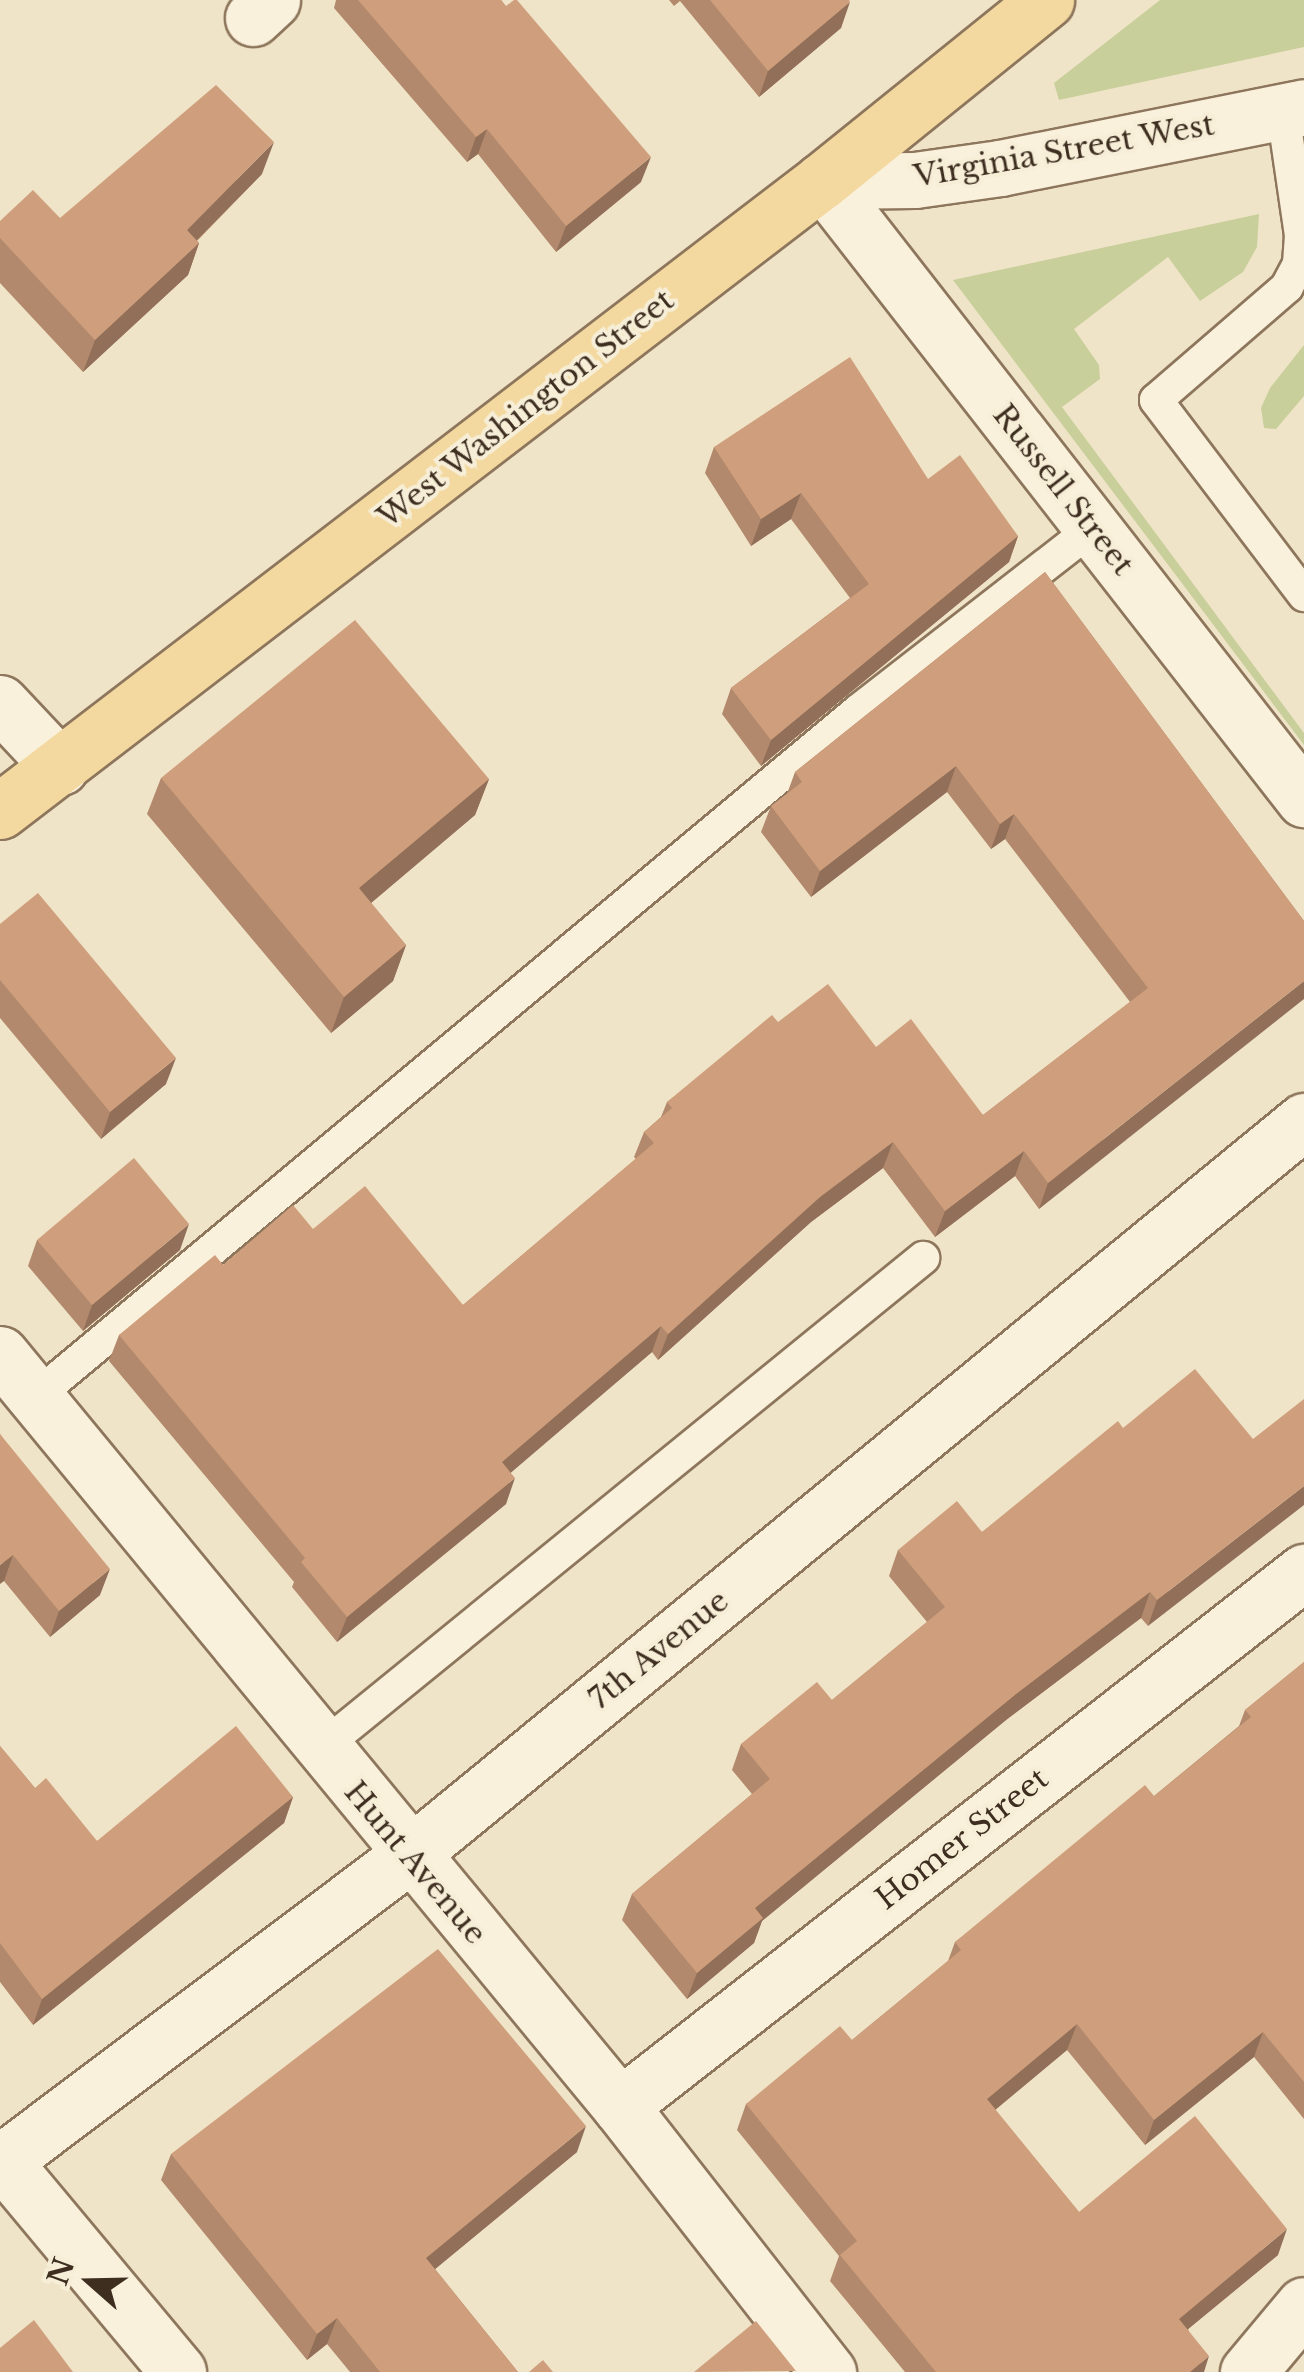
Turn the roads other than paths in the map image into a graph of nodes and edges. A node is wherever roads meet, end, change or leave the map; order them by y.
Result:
1 (1046, 0) edge
2 (1293, 109) edge
3 (822, 180) junction
4 (1093, 528) junction
5 (1304, 595) edge
6 (0, 703) edge
7 (60, 767) junction
8 (1304, 799) edge
9 (0, 811) edge
10 (1304, 1121) edge
11 (922, 1258) dead end
12 (0, 1354) edge
13 (35, 1397) junction
14 (1304, 1572) edge
15 (320, 1749) junction
16 (408, 1856) junction
17 (620, 2106) junction
18 (1, 2161) edge
19 (1304, 2305) edge
20 (178, 2372) edge
21 (828, 2372) edge
22 (1248, 2372) edge

1 - 3 main road, West Washington Street
2 - 3 street, Virginia Street West
2 - 5 lane
3 - 4 street, Russell Street
3 - 7 main road, West Washington Street
4 - 8 street, Russell Street
4 - 13 lane
6 - 7 street
7 - 9 main road, West Washington Street
10 - 16 street, 7th Avenue
11 - 15 lane
12 - 13 street, Hunt Avenue
13 - 15 street, Hunt Avenue
14 - 17 street, Homer Street
15 - 16 street, Hunt Avenue
16 - 17 street, Hunt Avenue
16 - 18 street, 7th Avenue
17 - 21 street, Hunt Avenue
18 - 20 street
19 - 22 street

